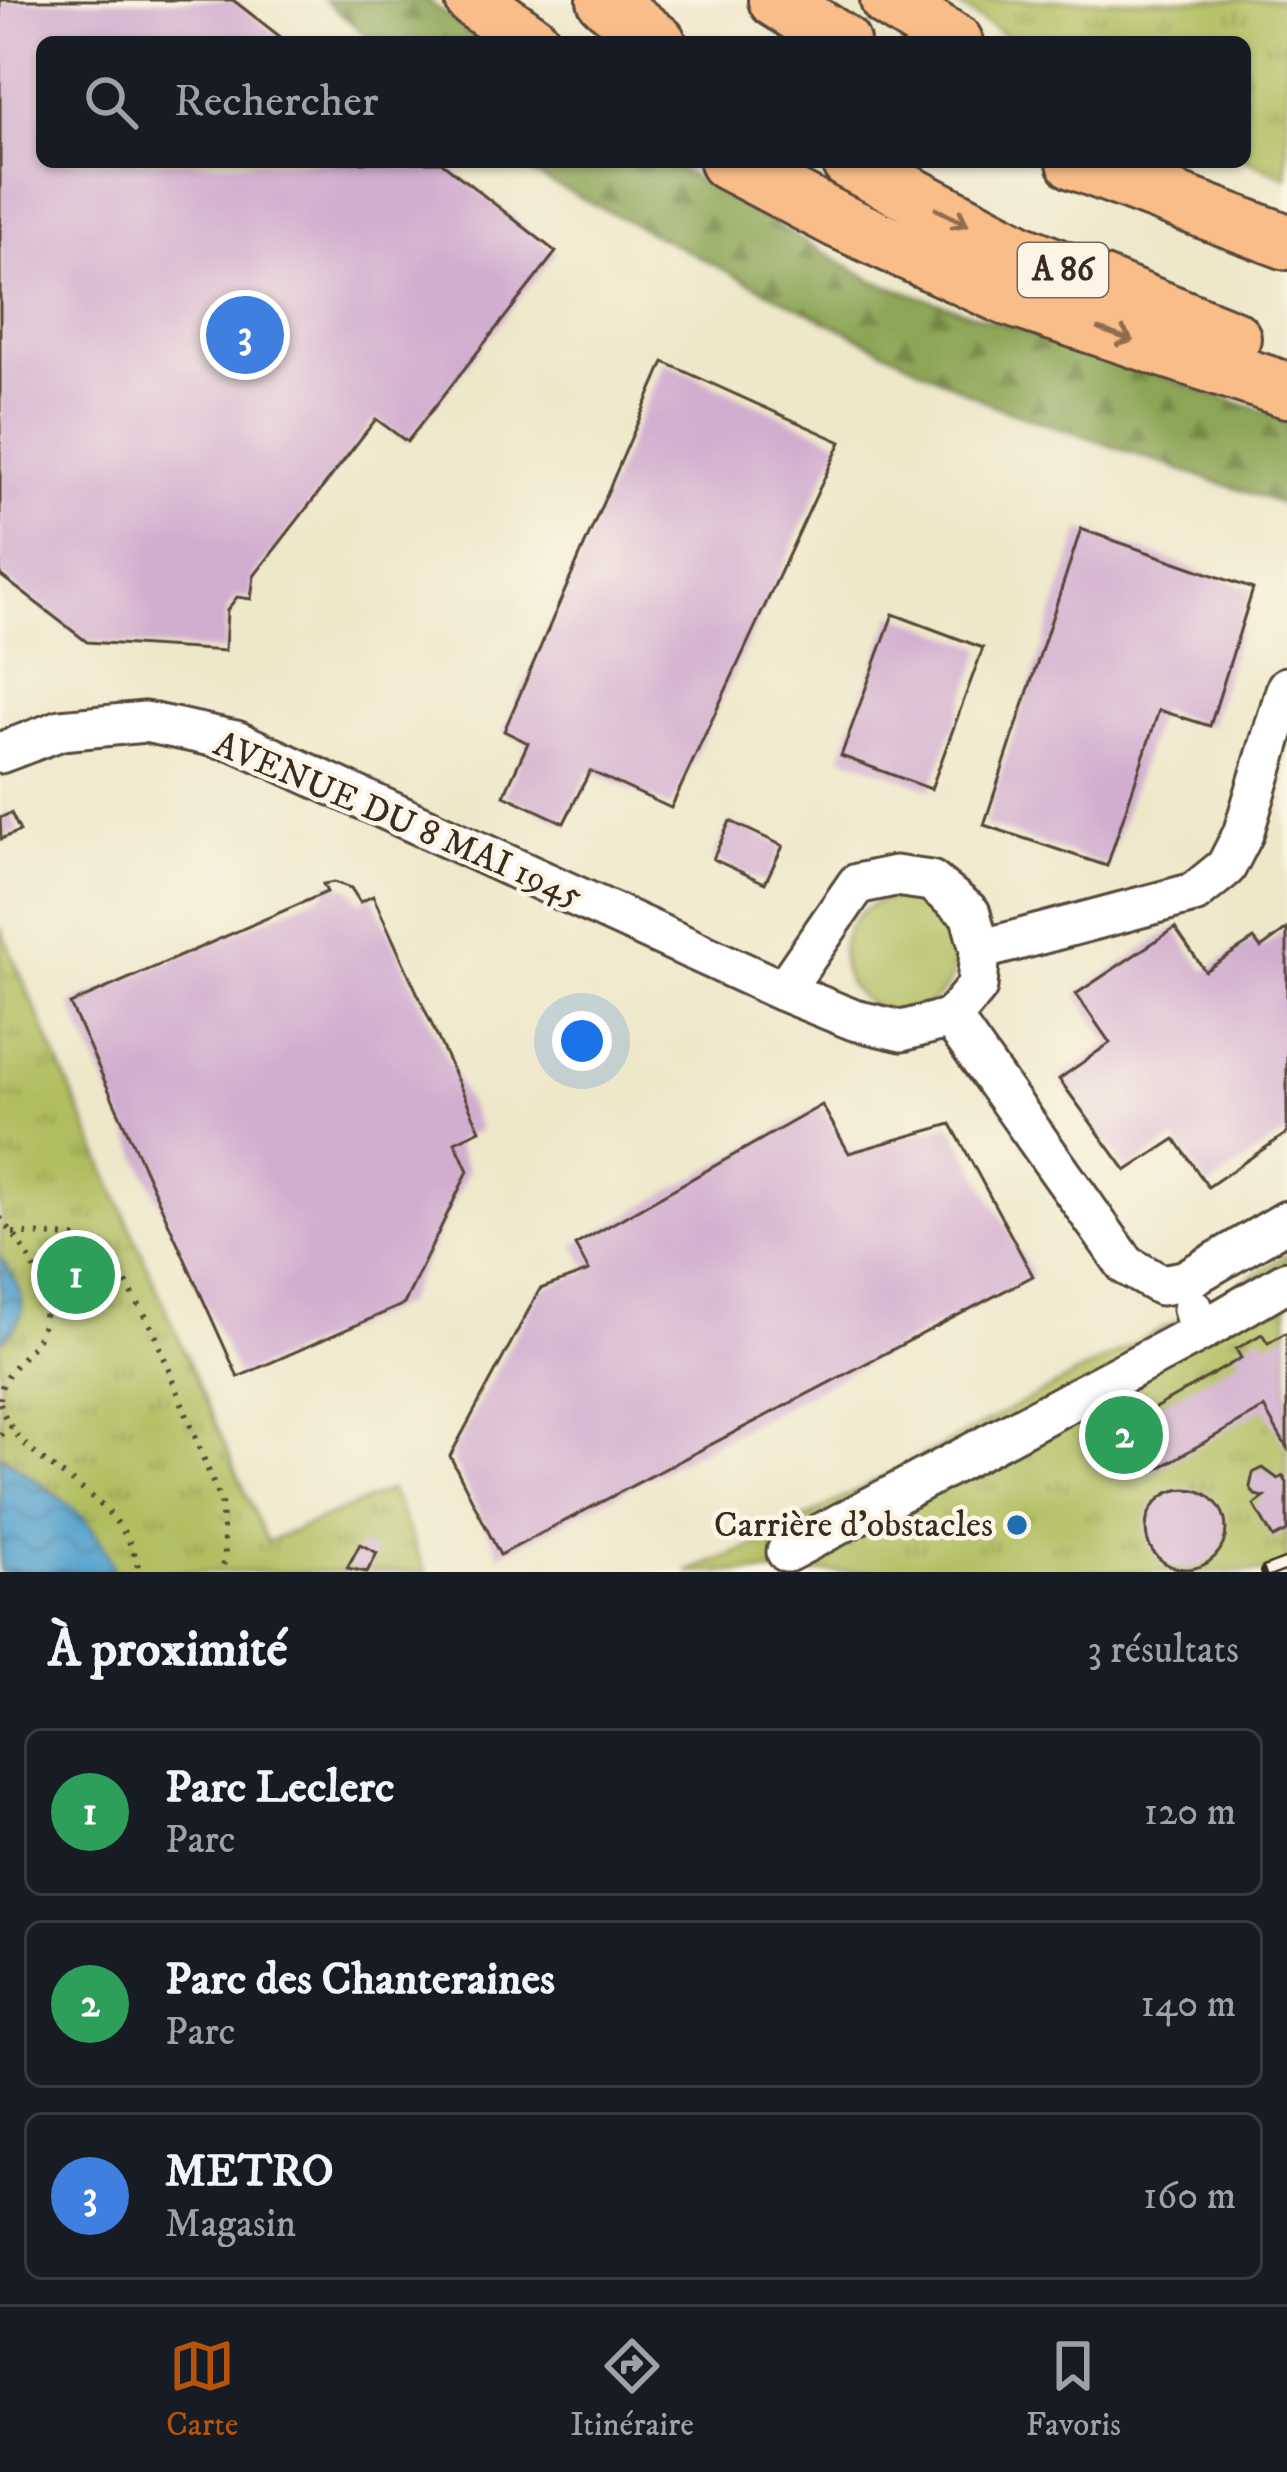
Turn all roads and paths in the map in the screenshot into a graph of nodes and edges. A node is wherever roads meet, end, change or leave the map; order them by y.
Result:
1 (473, 0) edge
2 (604, 0) edge
3 (776, 0) edge
4 (888, 0) edge
5 (524, 36) edge
6 (650, 36) edge
7 (833, 36) edge
8 (945, 36) edge
9 (738, 168) edge
10 (860, 168) edge
11 (1091, 168) edge
12 (1195, 168) edge
13 (1287, 242) edge
14 (1287, 358) edge
15 (1287, 390) edge
16 (1287, 687) edge
17 (0, 753) edge
18 (980, 950) junction
19 (783, 991) junction
20 (950, 1018) junction
21 (0, 1218) edge
22 (1287, 1221) edge
23 (14, 1233) junction
24 (1184, 1281) junction
25 (1287, 1281) edge
26 (1200, 1331) junction
27 (0, 1401) edge
28 (11, 1426) junction
29 (0, 1436) edge
30 (788, 1552) dead end
31 (139, 1572) edge
32 (222, 1572) edge

1 - 5 highway
2 - 6 highway
3 - 7 highway
4 - 8 highway
9 -> 15 highway
10 -> 14 highway, A 86
11 - 13 highway
12 - 13 highway
16 - 18 street
17 - 19 street, AVENUE DU 8 MAI 1945
18 - 19 street
18 - 20 street
19 - 20 street, AVENUE DU 8 MAI 1945
20 - 24 street
21 - 23 path
22 - 24 street
23 - 27 path
23 - 32 path
24 - 26 street
25 - 26 street
26 - 30 street
27 - 28 path
28 - 29 path
28 - 31 path

